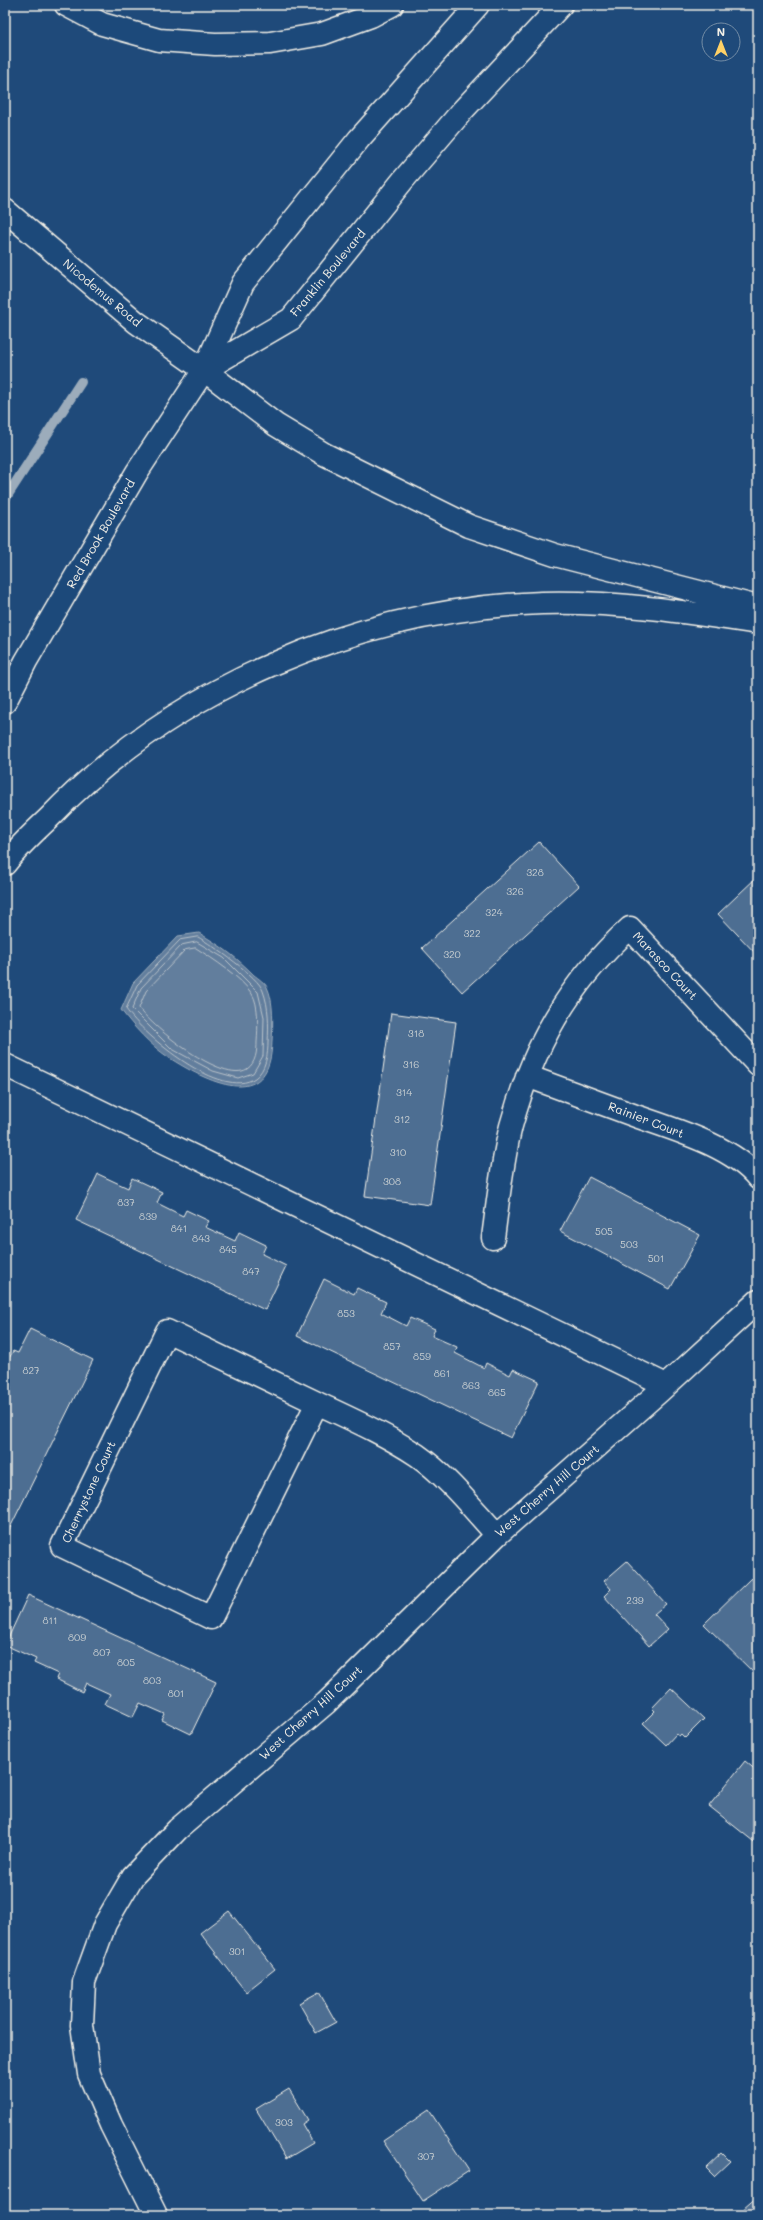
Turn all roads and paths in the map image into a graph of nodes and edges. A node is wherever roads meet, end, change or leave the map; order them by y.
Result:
1 (66, 5) edge
2 (392, 5) edge
3 (478, 5) edge
4 (561, 5) edge
5 (5, 210) edge
6 (204, 370) junction
7 (758, 607) edge
8 (758, 623) edge
9 (5, 702) edge
10 (5, 864) edge
11 (5, 1065) edge
12 (758, 1066) edge
13 (527, 1076) junction
14 (756, 1169) edge
15 (493, 1238) dead end
16 (758, 1301) edge
17 (666, 1385) junction
18 (317, 1403) junction
19 (497, 1535) junction
20 (156, 2215) edge

1 - 2 main road
3 - 6 main road
4 - 6 main road, Franklin Boulevard
5 - 6 main road, Nicodemus Road
6 - 7 main road, Nicodemus Road
6 - 9 main road, Red Brook Boulevard
8 - 10 main road
11 - 17 main road
12 - 13 main road, Marasco Court
13 - 14 main road, Rainier Court
13 - 15 main road, Marasco Court
16 - 17 main road, West Cherry Hill Court
17 - 19 main road, West Cherry Hill Court
18 - 18 main road, Cherrystone Court
18 - 19 main road, Cherrystone Court
19 - 20 main road, West Cherry Hill Court

